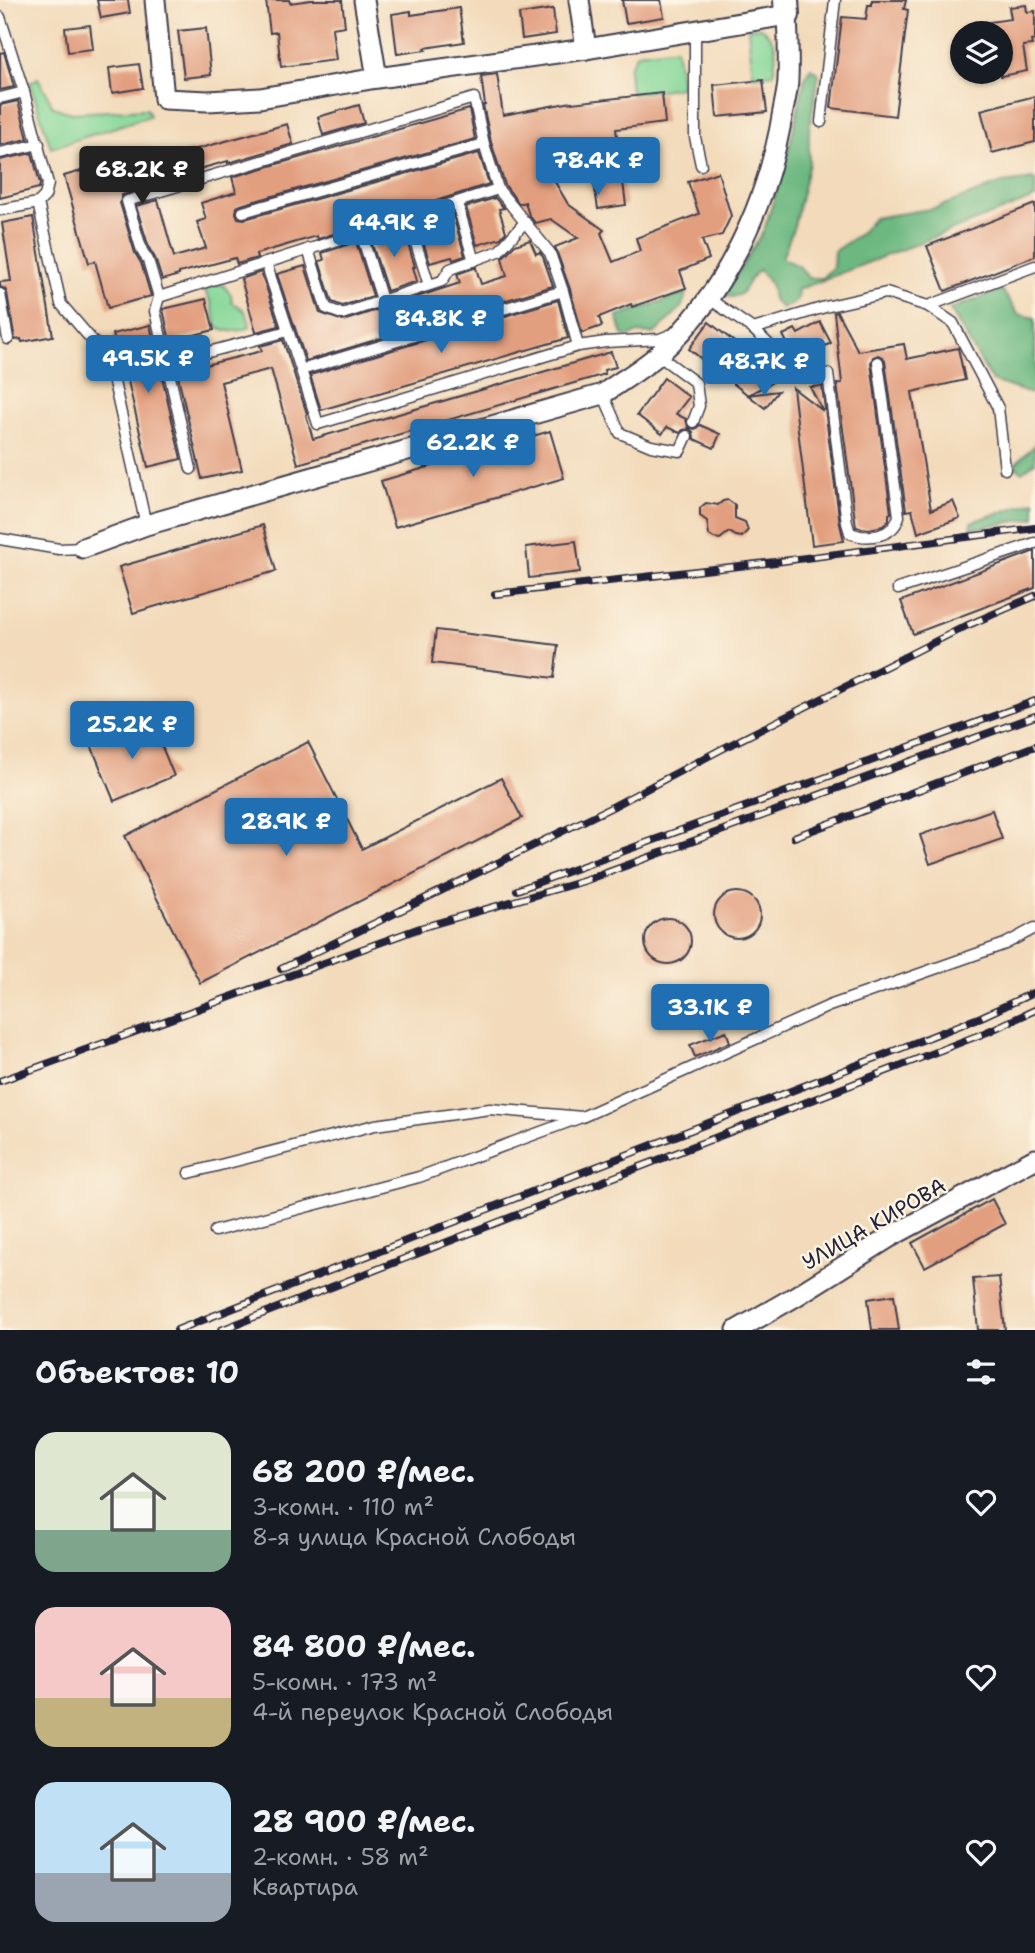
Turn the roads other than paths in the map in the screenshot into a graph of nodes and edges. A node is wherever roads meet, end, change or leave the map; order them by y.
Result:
1 (155, 0) edge
2 (364, 0) edge
3 (579, 0) edge
4 (835, 0) edge
5 (786, 7) edge
6 (0, 17) edge
7 (695, 30) junction
8 (4, 43) edge
9 (586, 49) junction
10 (377, 78) junction
11 (24, 92) junction
12 (0, 99) edge
13 (821, 122) dead end
14 (39, 144) junction
15 (484, 144) junction
16 (0, 153) edge
17 (701, 165) dead end
18 (498, 189) junction
19 (38, 202) junction
20 (457, 203) junction
21 (0, 211) edge
22 (243, 212) dead end
23 (408, 218) junction
24 (524, 222) junction
25 (361, 233) junction
26 (308, 249) junction
27 (474, 261) junction
28 (266, 262) junction
29 (1035, 266) edge
30 (429, 285) junction
31 (563, 290) junction
32 (0, 294) edge
33 (159, 297) junction
34 (708, 298) junction
35 (382, 300) junction
36 (928, 306) junction
37 (753, 328) junction
38 (684, 329) junction
39 (288, 331) junction
40 (8, 339) dead end
41 (578, 346) junction
42 (658, 355) junction
43 (878, 362) dead end
44 (167, 363) junction
45 (301, 370) junction
46 (603, 394) junction
47 (693, 422) dead end
48 (687, 436) dead end
49 (191, 469) dead end
50 (1005, 469) dead end
51 (146, 525) junction
52 (0, 539) edge
53 (1035, 543) edge
54 (83, 548) joint
55 (898, 589) dead end
56 (1035, 928) edge
57 (582, 1117) junction
58 (1035, 1159) edge
59 (189, 1173) dead end
60 (215, 1231) dead end
61 (737, 1330) edge

1 - 10 street
2 - 10 street
3 - 9 street
4 - 13 lane
5 - 7 street
5 - 34 street
6 - 8 lane
7 - 9 street
7 - 17 lane
8 - 11 lane
9 - 10 street
11 - 12 lane
11 - 14 lane
14 - 16 lane
14 - 19 lane
15 - 18 lane
15 - 22 lane
15 - 33 lane
18 - 20 lane
18 - 24 lane
19 - 21 lane
19 - 51 lane
20 - 23 lane
20 - 27 lane
23 - 25 lane
23 - 30 lane
24 - 27 lane
24 - 31 lane
25 - 26 lane
25 - 35 lane
26 - 28 lane
26 - 35 lane
27 - 30 lane
28 - 33 lane
28 - 39 lane
29 - 36 lane
30 - 35 lane
31 - 41 lane
31 - 45 lane
32 - 40 lane
33 - 44 lane
34 - 37 lane
34 - 38 street
36 - 37 lane
36 - 50 lane
37 - 43 lane
38 - 41 lane
38 - 42 street
39 - 44 lane
39 - 45 lane
41 - 45 lane
42 - 46 street
42 - 47 lane
44 - 49 lane
46 - 48 lane
46 - 51 street
51 - 54 street
52 - 54 lane
53 - 55 lane
56 - 57 lane
57 - 59 lane
57 - 60 lane
58 - 61 street, УЛИЦА КИРОВА

